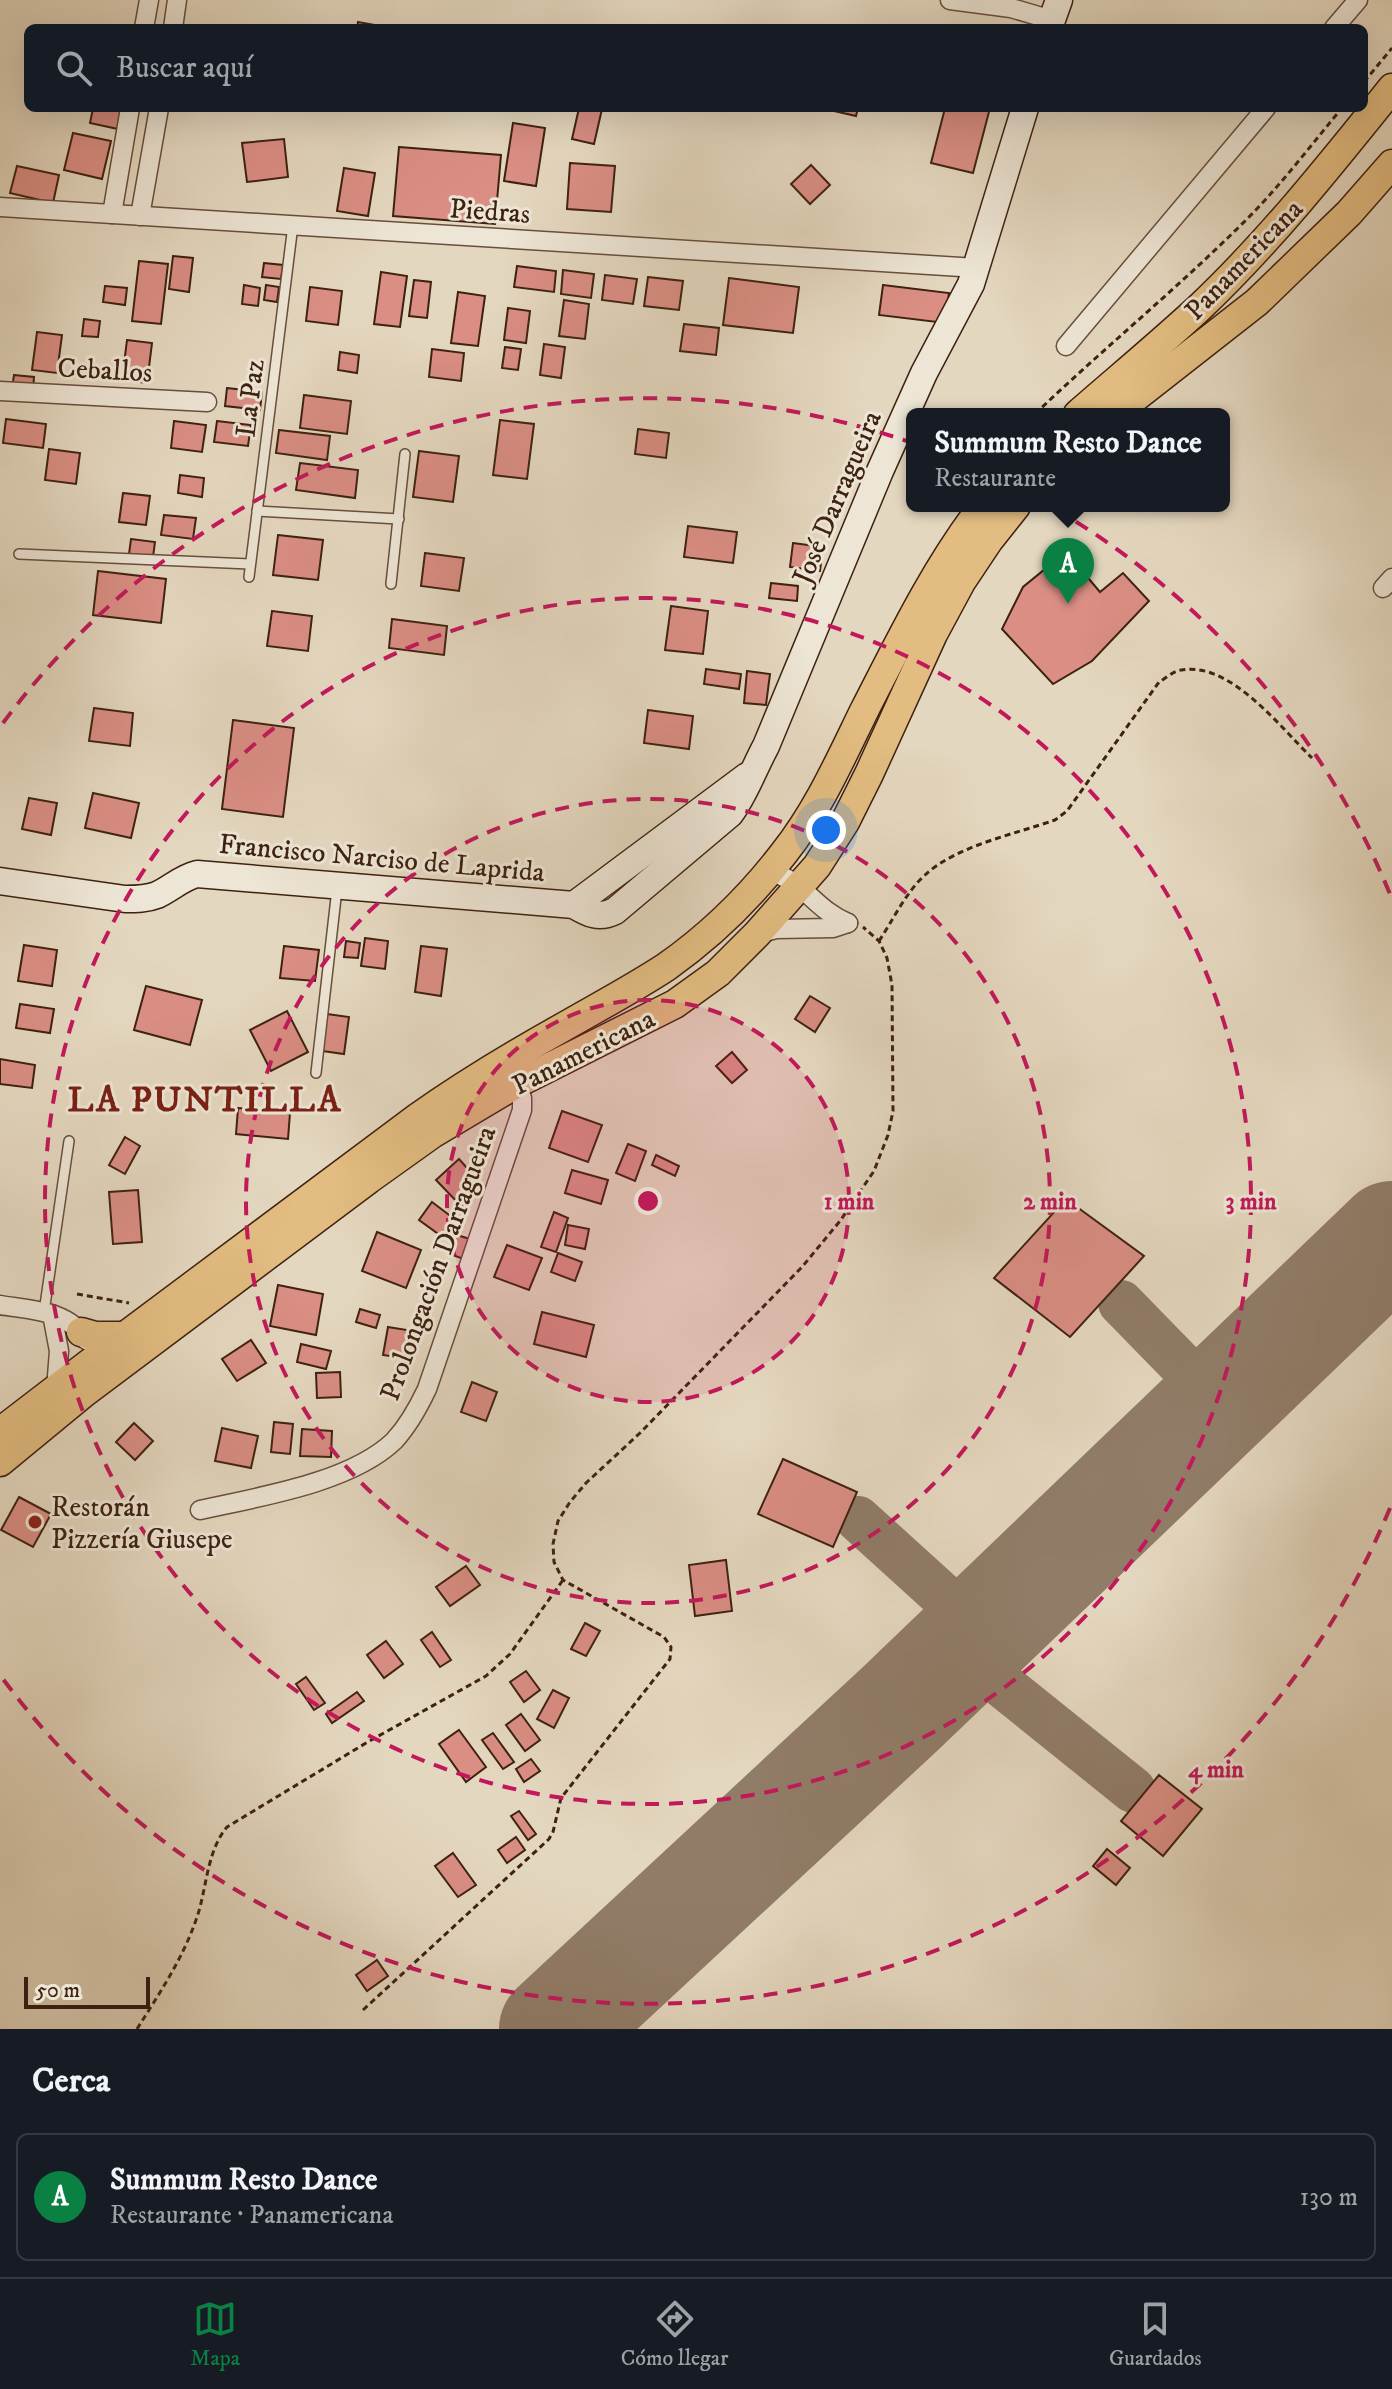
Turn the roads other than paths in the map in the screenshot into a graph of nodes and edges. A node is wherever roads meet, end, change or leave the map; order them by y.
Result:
1 (149, 0) edge
2 (177, 0) edge
3 (950, 0) edge
4 (1358, 0) edge
5 (1053, 16) edge
6 (145, 24) edge
7 (174, 24) edge
8 (1337, 24) edge
9 (1392, 88) edge
10 (129, 112) edge
11 (158, 112) edge
12 (1024, 112) edge
13 (1263, 112) edge
14 (1389, 169) edge
15 (0, 207) edge
16 (112, 214) junction
17 (140, 216) junction
18 (293, 225) junction
19 (977, 268) junction
20 (1066, 346) dead end
21 (0, 391) edge
22 (207, 402) dead end
23 (908, 408) edge
24 (1085, 408) edge
25 (1122, 408) edge
26 (906, 413) edge
27 (405, 454) dead end
28 (257, 511) junction
29 (979, 512) edge
30 (1011, 512) edge
31 (399, 519) junction
32 (19, 554) dead end
33 (250, 564) junction
34 (249, 577) dead end
35 (391, 584) dead end
36 (769, 871) junction
37 (0, 881) edge
38 (338, 886) junction
39 (801, 886) junction
40 (574, 905) joint
41 (757, 934) junction
42 (316, 1073) dead end
43 (516, 1084) junction
44 (69, 1141) dead end
45 (0, 1305) edge
46 (48, 1313) junction
47 (81, 1332) junction
48 (125, 1336) junction
49 (92, 1361) junction
50 (56, 1389) junction
51 (85, 1392) junction
52 (0, 1432) edge
53 (0, 1462) edge
54 (200, 1510) dead end

1 - 6 street
2 - 7 street
3 - 5 street
4 - 8 street
9 - 24 main road, Panamericana
10 - 16 street
11 - 17 street
12 - 19 street, José Darragueira
13 - 20 street
14 - 25 main road, Panamericana
15 - 16 street, Piedras
16 - 17 street, Piedras
17 - 18 street, Piedras
18 - 19 street, Piedras
18 - 28 lane, La Paz
19 - 23 street, José Darragueira
21 - 22 street, Ceballos
26 - 40 street, José Darragueira
27 - 31 lane
28 - 31 lane
28 - 33 lane, La Paz
29 - 36 main road, Panamericana
30 - 39 main road, Panamericana
31 - 35 lane
32 - 33 lane
33 - 34 lane, La Paz
36 - 39 street
36 - 48 main road, Panamericana
37 - 38 street, Francisco Narciso de Laprida
38 - 40 street, Francisco Narciso de Laprida
38 - 42 lane
39 - 41 main road, Panamericana
39 - 41 street
41 - 43 main road, Panamericana
43 - 51 main road, Panamericana
43 - 54 street, Prolongación Darragueira
44 - 46 lane
45 - 46 street
46 - 47 street
46 - 50 street
47 - 48 main road
47 - 49 street
48 - 49 main road, Panamericana
49 - 50 main road, Panamericana
49 - 51 street
50 - 52 main road, Panamericana
51 - 53 main road, Panamericana

